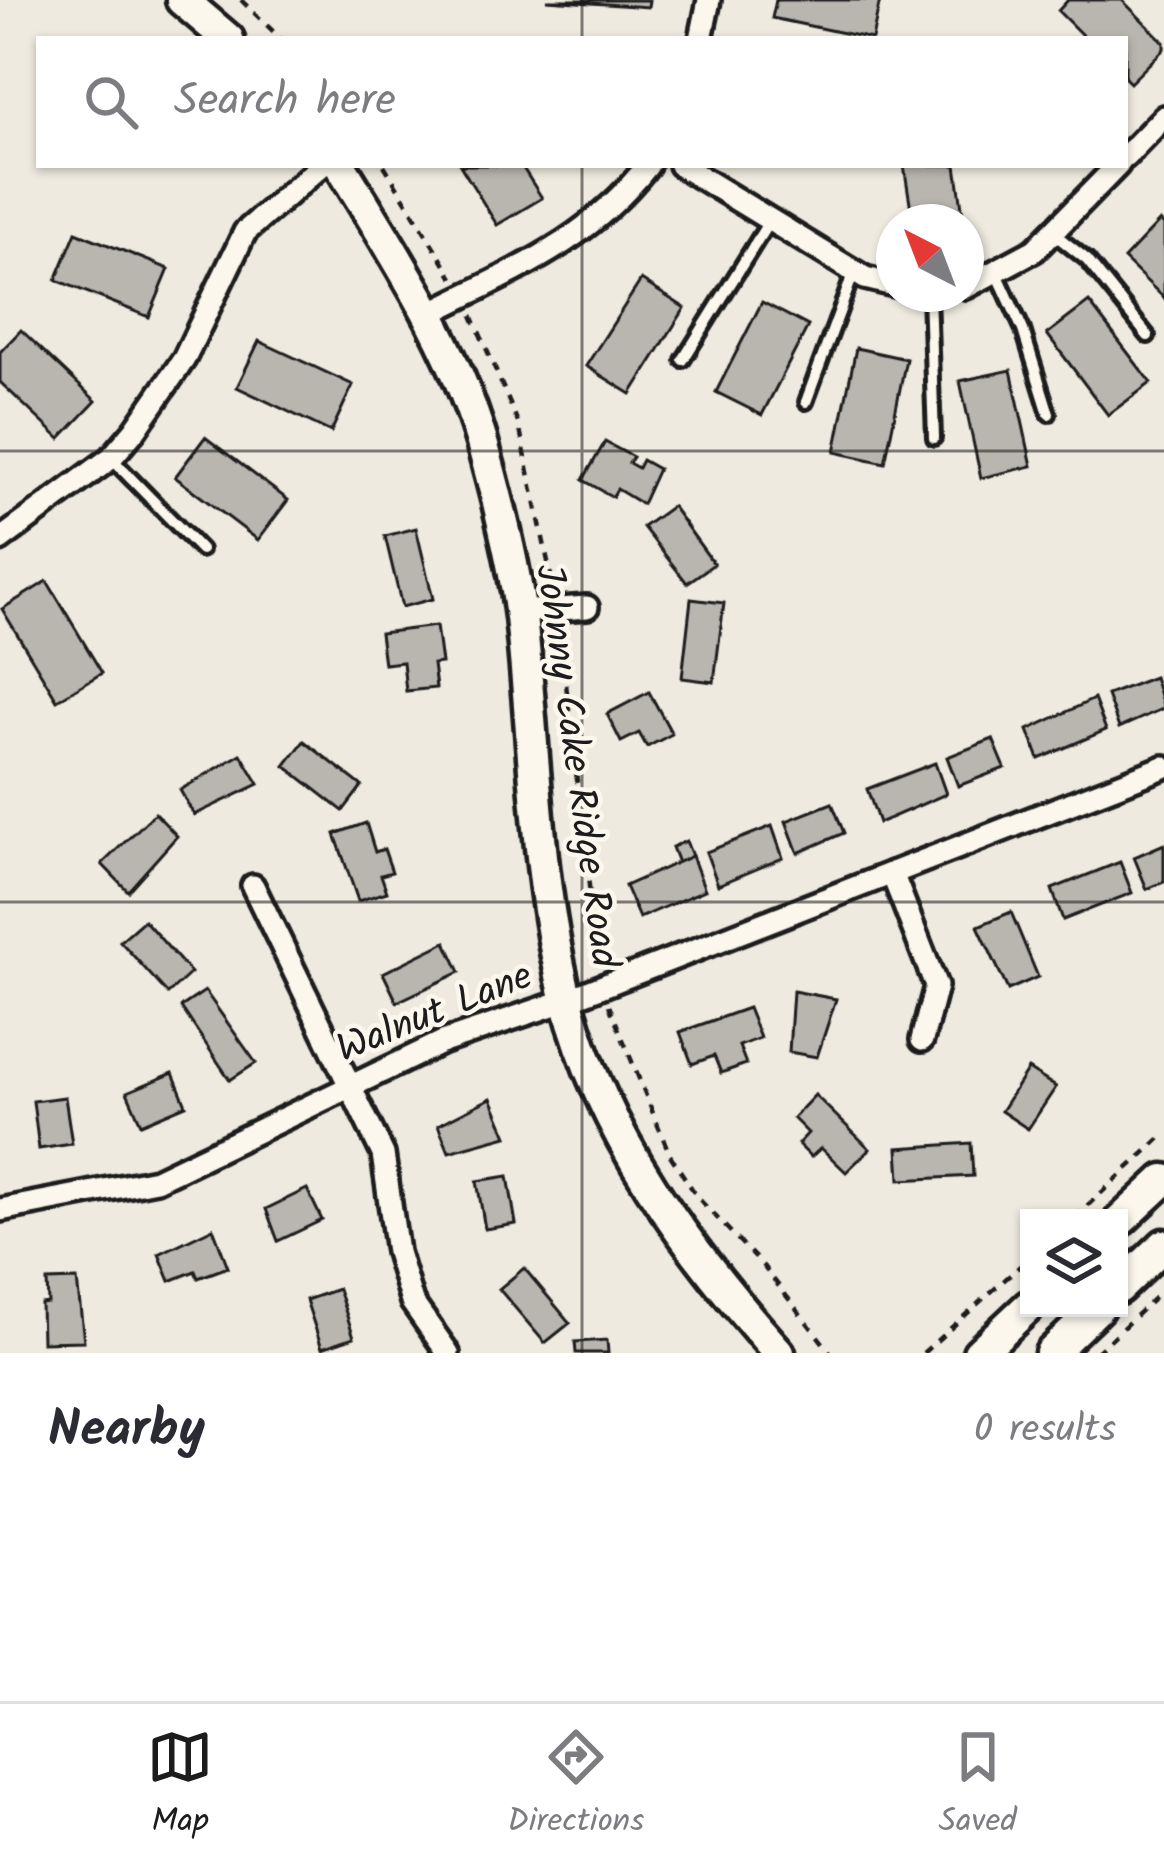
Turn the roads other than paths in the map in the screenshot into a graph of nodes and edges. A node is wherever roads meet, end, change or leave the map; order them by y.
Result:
1 (182, 0) edge
2 (709, 0) edge
3 (224, 36) edge
4 (701, 36) edge
5 (1164, 117) edge
6 (1128, 154) edge
7 (319, 168) edge
8 (342, 168) edge
9 (646, 168) edge
10 (685, 168) edge
11 (1115, 168) edge
12 (770, 220) junction
13 (1052, 232) junction
14 (996, 271) junction
15 (854, 272) junction
16 (984, 277) edge
17 (876, 279) edge
18 (930, 312) edge
19 (430, 313) junction
20 (1148, 335) dead end
21 (683, 360) dead end
22 (806, 402) dead end
23 (1048, 414) dead end
24 (934, 438) dead end
25 (111, 458) junction
26 (0, 540) edge
27 (202, 550) dead end
28 (587, 607) dead end
29 (520, 612) junction
30 (1164, 766) edge
31 (892, 873) junction
32 (253, 886) dead end
33 (567, 1000) junction
34 (922, 1040) dead end
35 (352, 1084) junction
36 (1164, 1180) edge
37 (0, 1210) edge
38 (1128, 1214) edge
39 (1164, 1245) edge
40 (1128, 1279) edge
41 (1020, 1314) edge
42 (1089, 1317) edge
43 (448, 1353) edge
44 (779, 1353) edge
45 (979, 1353) edge
46 (1051, 1353) edge

1 - 3 street
2 - 4 street
5 - 6 street
7 - 25 street
8 - 19 street, Johnny Cake Ridge Road
9 - 19 street
10 - 12 street
11 - 13 street
12 - 15 street
12 - 21 lane
13 - 14 street
13 - 20 lane
14 - 16 street
14 - 23 lane
15 - 17 street
15 - 22 lane
18 - 24 lane
19 - 29 street, Johnny Cake Ridge Road
25 - 26 street
25 - 27 lane
28 - 29 street
29 - 33 street, Johnny Cake Ridge Road
30 - 31 street, Walnut Lane
31 - 33 street, Walnut Lane
31 - 34 street
32 - 35 street
33 - 35 street, Walnut Lane
33 - 44 street, Johnny Cake Ridge Road
35 - 37 street, Walnut Lane
35 - 43 street
36 - 38 street
39 - 40 street
41 - 45 street
42 - 46 street

